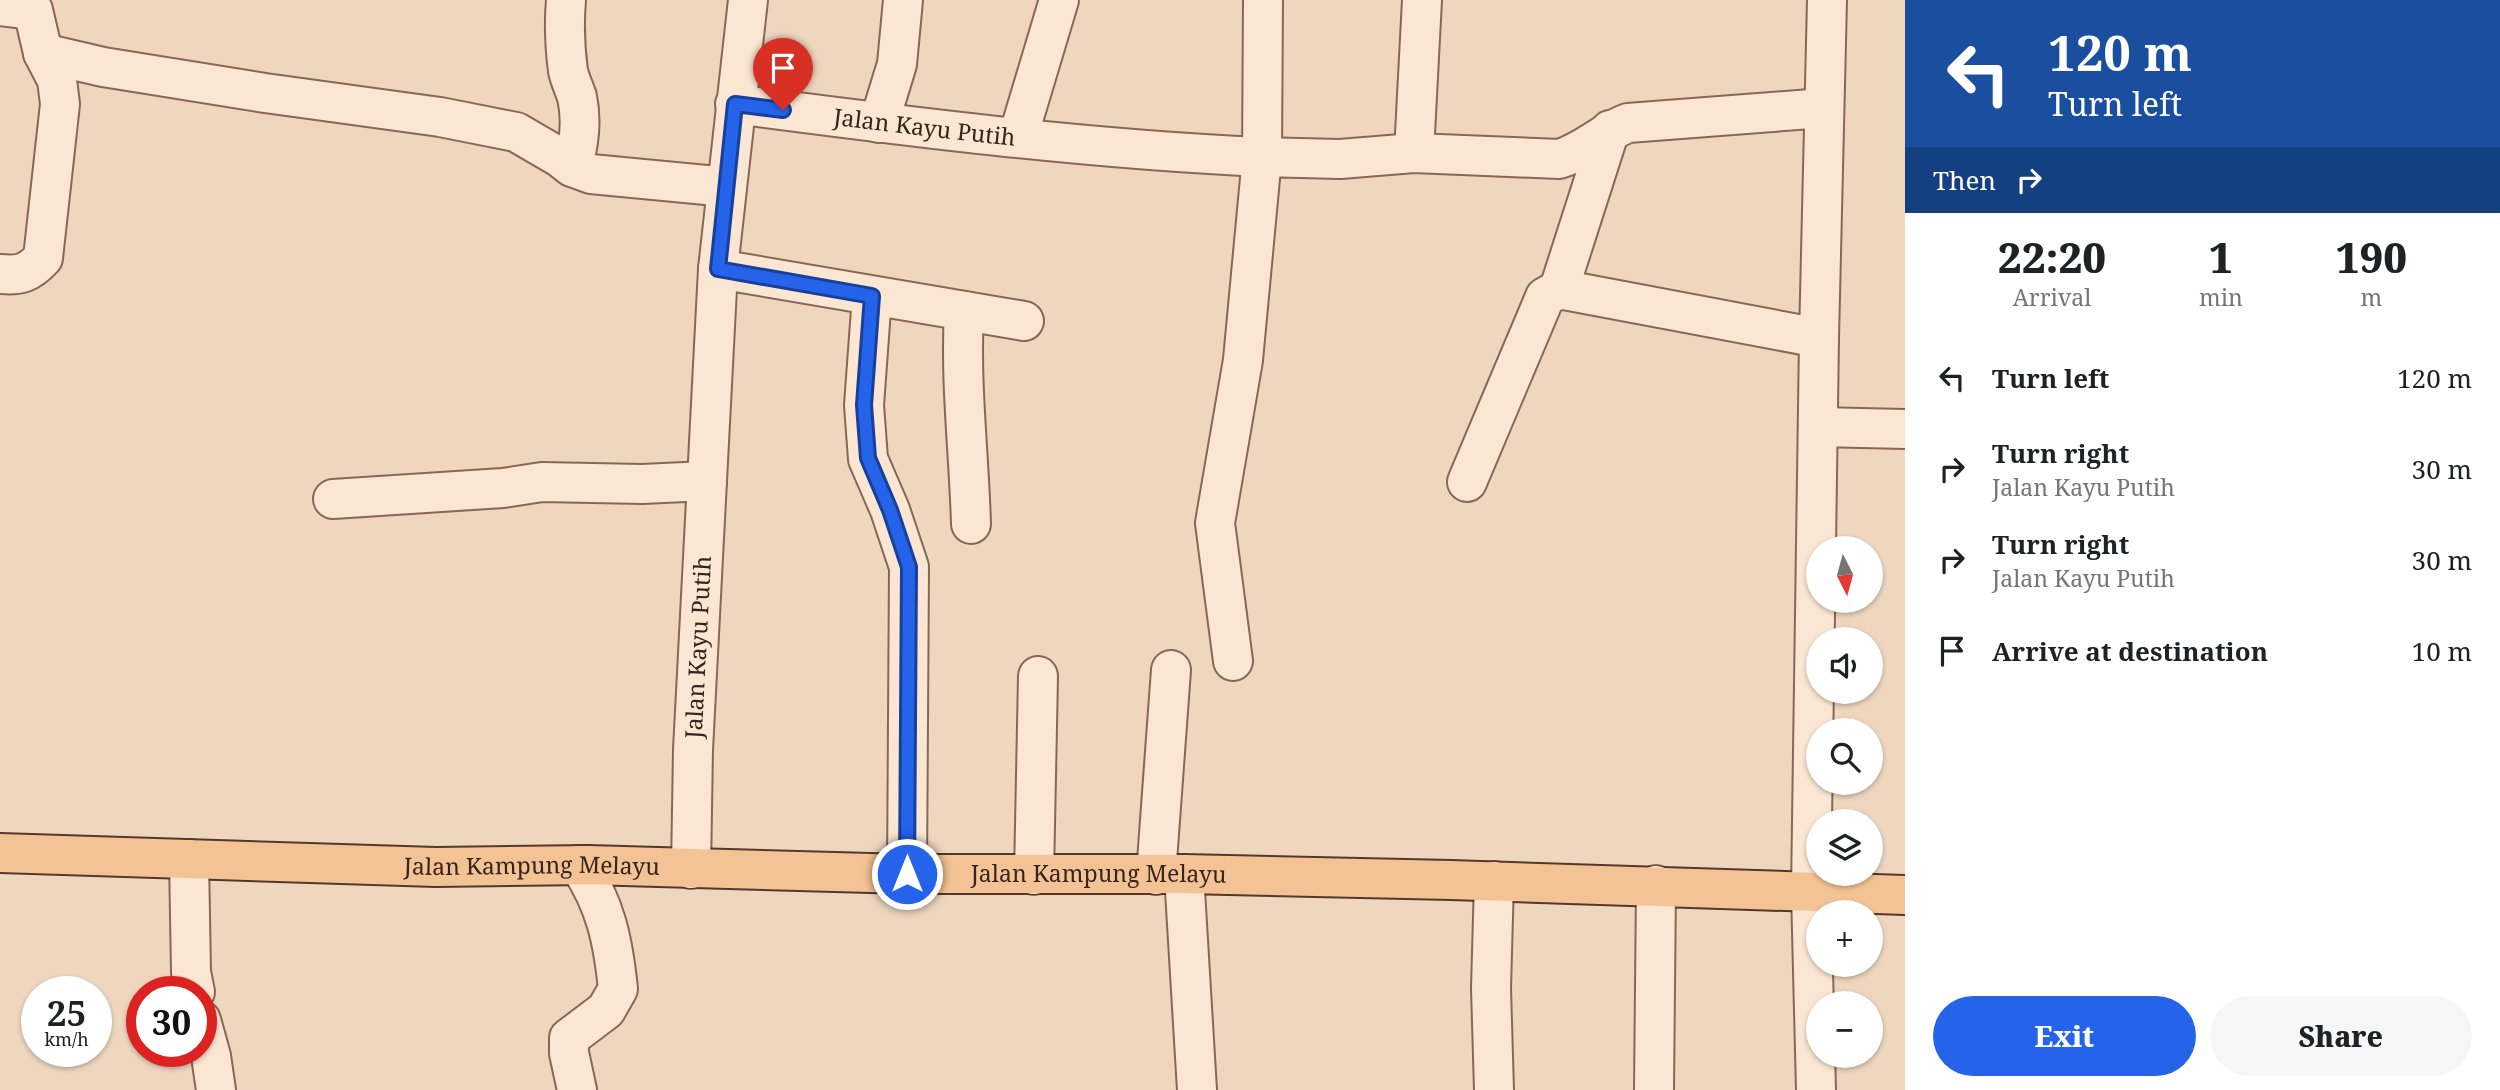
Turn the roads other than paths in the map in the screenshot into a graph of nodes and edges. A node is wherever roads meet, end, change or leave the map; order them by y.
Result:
1 (566, 0) edge
2 (748, 0) edge
3 (903, 0) edge
4 (1059, 0) edge
5 (1263, 0) edge
6 (1422, 0) edge
7 (1827, 0) edge
8 (23, 5) edge
9 (43, 53) junction
10 (735, 104) junction
11 (1824, 108) junction
12 (878, 123) junction
13 (1610, 130) junction
14 (1018, 137) junction
15 (1414, 153) junction
16 (1262, 157) junction
17 (572, 167) junction
18 (727, 187) junction
19 (718, 269) junction
20 (0, 274) edge
21 (1559, 289) junction
22 (872, 296) junction
23 (964, 312) junction
24 (1024, 321) dead end
25 (1819, 338) junction
26 (1818, 427) junction
27 (1905, 429) edge
28 (707, 481) junction
29 (1467, 482) dead end
30 (333, 499) dead end
31 (971, 524) dead end
32 (1233, 662) dead end
33 (1171, 670) dead end
34 (1038, 676) dead end
35 (0, 853) edge
36 (189, 859) junction
37 (596, 865) junction
38 (691, 869) junction
39 (907, 874) junction
40 (1034, 875) junction
41 (1170, 875) junction
42 (1494, 881) junction
43 (1656, 885) junction
44 (1811, 891) junction
45 (1905, 895) edge
46 (192, 976) edge
47 (213, 1067) edge
48 (216, 1090) edge
49 (577, 1090) edge
50 (1197, 1090) edge
51 (1494, 1090) edge
52 (1654, 1090) edge
53 (1816, 1090) edge

1 - 17 street
2 - 10 street
3 - 12 street
4 - 14 street
5 - 16 street
6 - 15 street
7 - 11 street
8 - 9 street
9 - 17 street
9 - 20 street
10 - 12 street, Jalan Kayu Putih
10 - 18 street, Jalan Kayu Putih
11 - 13 street, Jalan Kayu Putih
11 - 25 street
12 - 14 street, Jalan Kayu Putih
13 - 15 street, Jalan Kayu Putih
13 - 21 street
14 - 16 street, Jalan Kayu Putih
15 - 16 street, Jalan Kayu Putih
16 - 32 street
17 - 18 street
18 - 19 street, Jalan Kayu Putih
19 - 22 street
19 - 28 street, Jalan Kayu Putih
21 - 25 street
21 - 29 street
22 - 23 street
22 - 39 street
23 - 24 street
23 - 31 street
25 - 26 street
26 - 27 street
26 - 44 street
28 - 30 street
28 - 38 street, Jalan Kayu Putih
33 - 41 street
34 - 40 street
35 - 36 main road, Jalan Kampung Melayu
36 - 37 main road, Jalan Kampung Melayu
36 - 46 street
37 - 38 main road, Jalan Kampung Melayu
37 - 49 street
38 - 39 main road, Jalan Kampung Melayu
39 - 40 main road, Jalan Kampung Melayu
40 - 41 main road, Jalan Kampung Melayu
41 - 42 main road, Jalan Kampung Melayu
41 - 50 street
42 - 43 main road, Jalan Kampung Melayu
42 - 51 street
43 - 44 main road, Jalan Kampung Melayu
43 - 52 street
44 - 45 main road, Jalan Kampung Melayu
44 - 53 street
47 - 48 street

